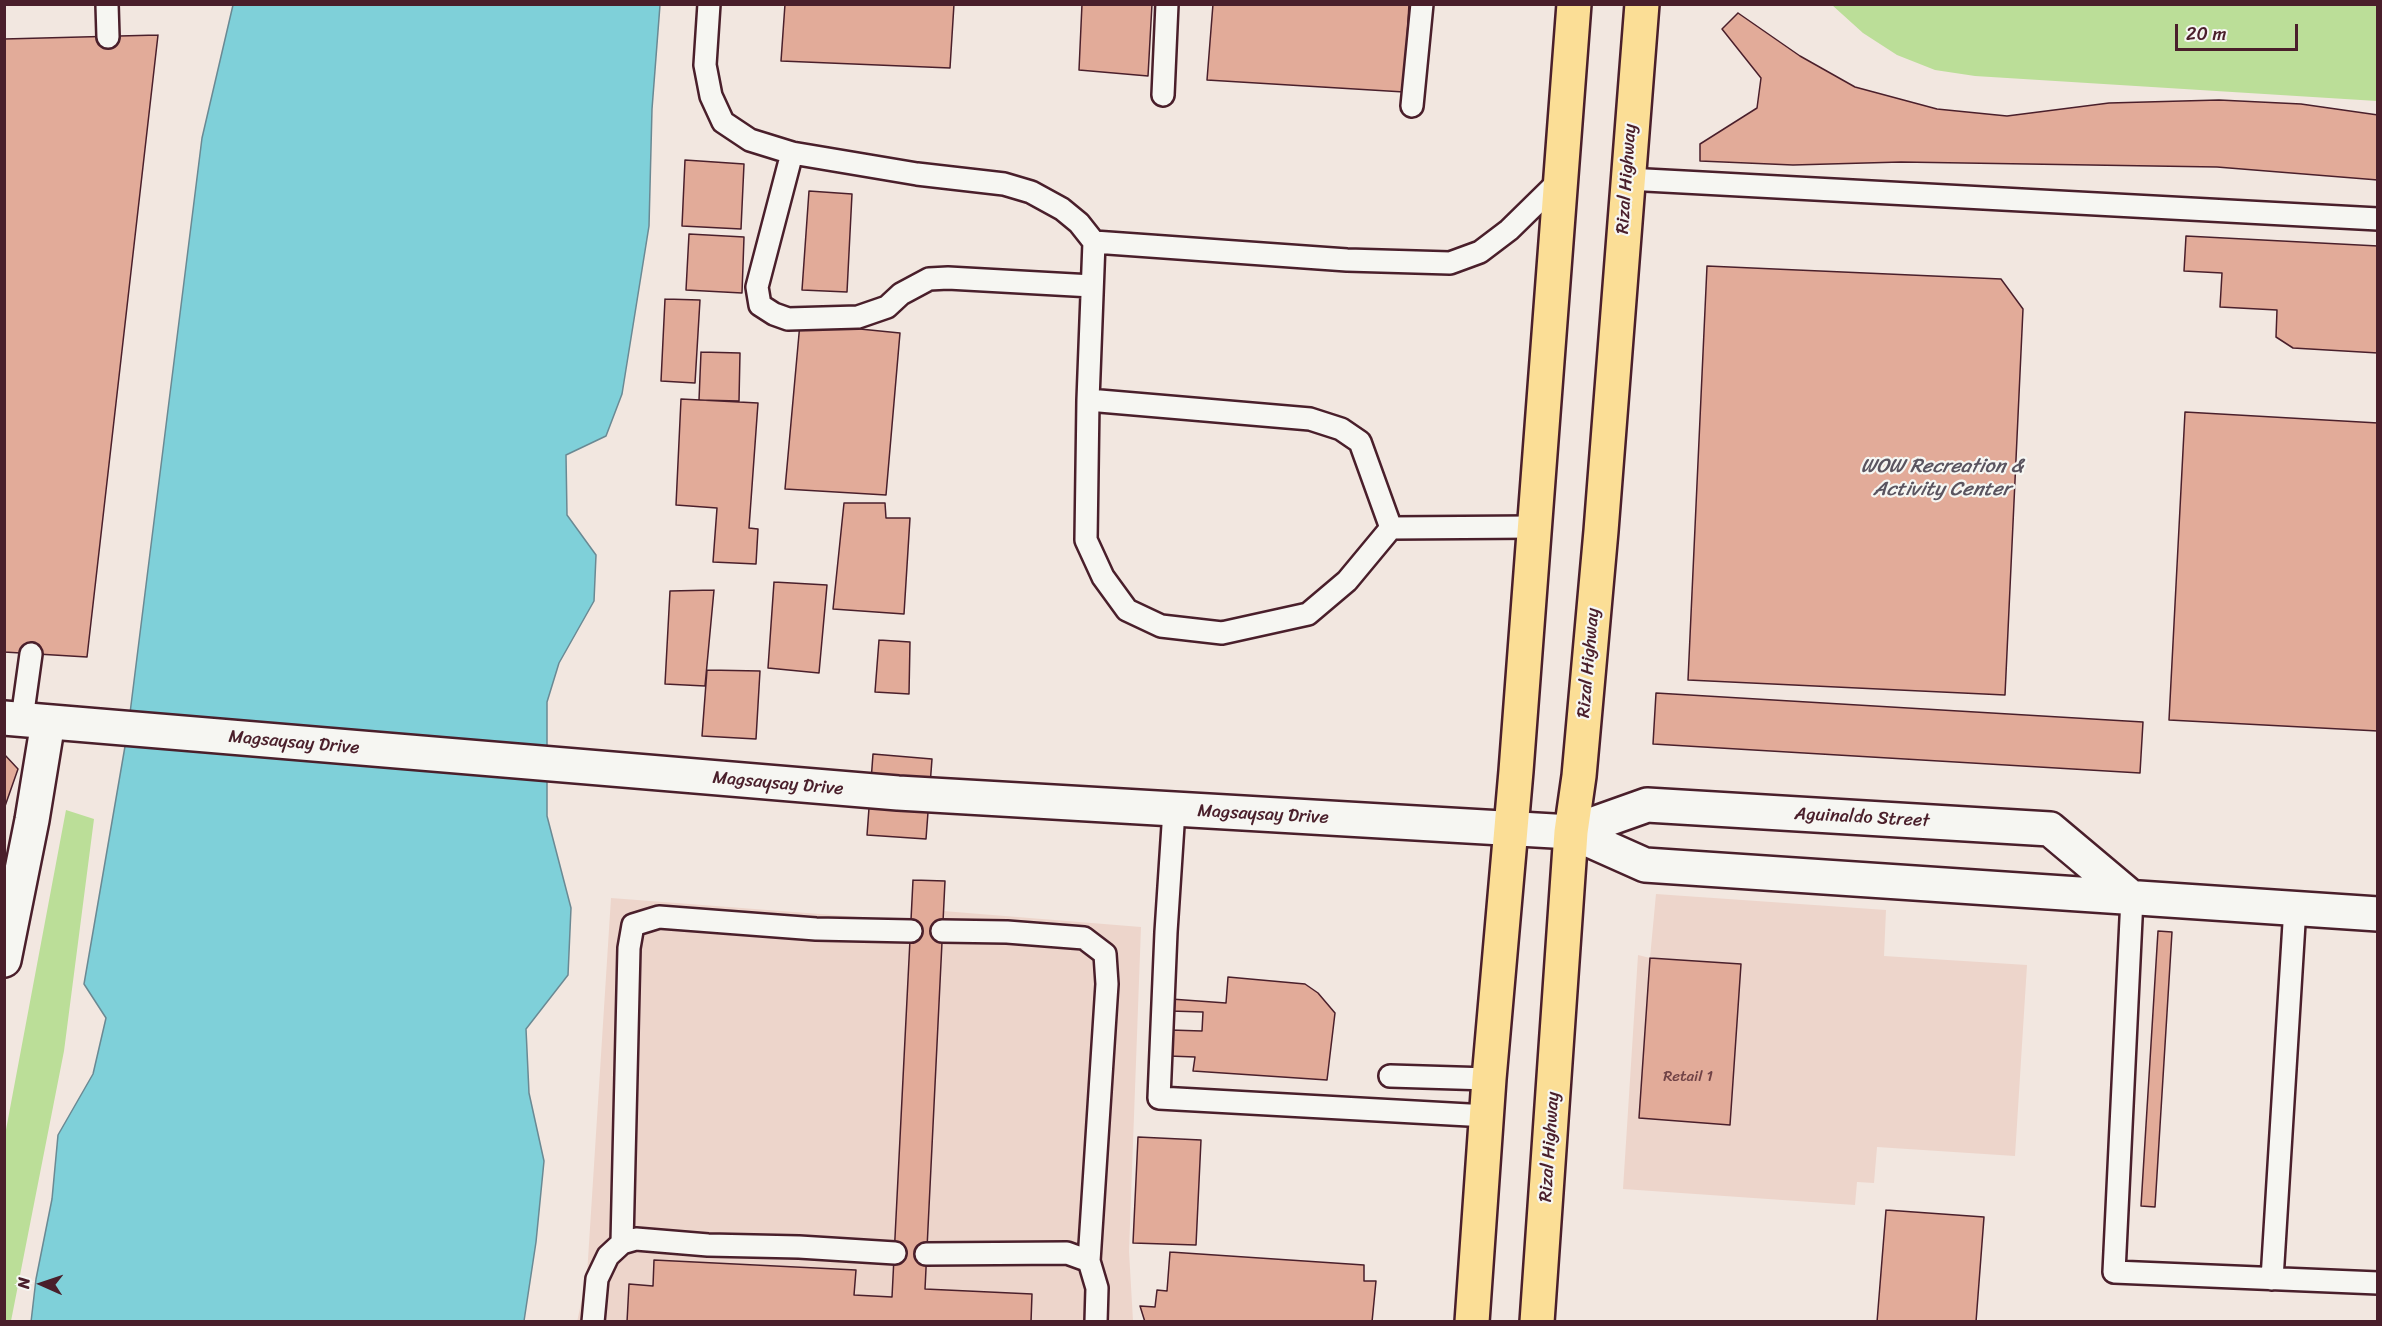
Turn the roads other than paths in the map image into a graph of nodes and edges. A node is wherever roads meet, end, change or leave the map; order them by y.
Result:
1 (107, 4) edge
2 (709, 4) edge
3 (1167, 4) edge
4 (1422, 4) edge
5 (1574, 4) edge
6 (1642, 4) edge
7 (108, 37) dead end
8 (1163, 95) dead end
9 (1412, 106) dead end
10 (792, 153) junction
11 (1627, 179) junction
12 (1559, 181) junction
13 (2378, 219) edge
14 (1094, 242) junction
15 (1092, 286) junction
16 (1088, 400) junction
17 (1534, 527) junction
18 (1391, 528) junction
19 (31, 654) dead end
20 (25, 720) edge
21 (1174, 810) junction
22 (1510, 829) junction
23 (1571, 832) junction
24 (2132, 898) junction
25 (2295, 907) junction
26 (2378, 914) edge
27 (911, 931) dead end
28 (942, 932) dead end
29 (4, 960) edge
30 (1390, 1076) dead end
31 (1489, 1080) junction
32 (1487, 1116) junction
33 (622, 1243) junction
34 (895, 1253) dead end
35 (926, 1254) dead end
36 (1089, 1261) junction
37 (2272, 1279) junction
38 (2378, 1283) edge
39 (593, 1322) edge
40 (1096, 1322) edge
41 (1472, 1322) edge
42 (1536, 1322) edge

1 - 7 lane
2 - 10 lane
3 - 8 lane
4 - 9 lane
5 - 12 main road
6 - 11 main road, Rizal Highway
10 - 14 lane
10 - 15 lane
11 - 13 lane
11 - 23 main road, Rizal Highway
12 - 14 lane
12 - 17 main road
14 - 15 lane
15 - 16 lane
16 - 18 lane
16 - 18 lane
17 - 18 lane
17 - 22 main road
19 - 20 lane
20 - 21 main road, Magsaysay Drive
20 - 29 main road
21 - 22 main road, Magsaysay Drive
21 - 32 lane
22 - 23 main road, Aguinaldo Street
22 - 31 main road
23 - 24 main road, Aguinaldo Street
23 - 24 main road, Aguinaldo Street
23 - 42 main road, Rizal Highway
24 - 25 main road, Aguinaldo Street
24 - 37 lane
25 - 26 main road, Aguinaldo Street
25 - 37 lane
27 - 33 lane
28 - 36 lane
30 - 31 lane
31 - 32 main road
32 - 41 main road
33 - 34 lane
33 - 39 lane
35 - 36 lane
36 - 40 lane
37 - 38 lane

